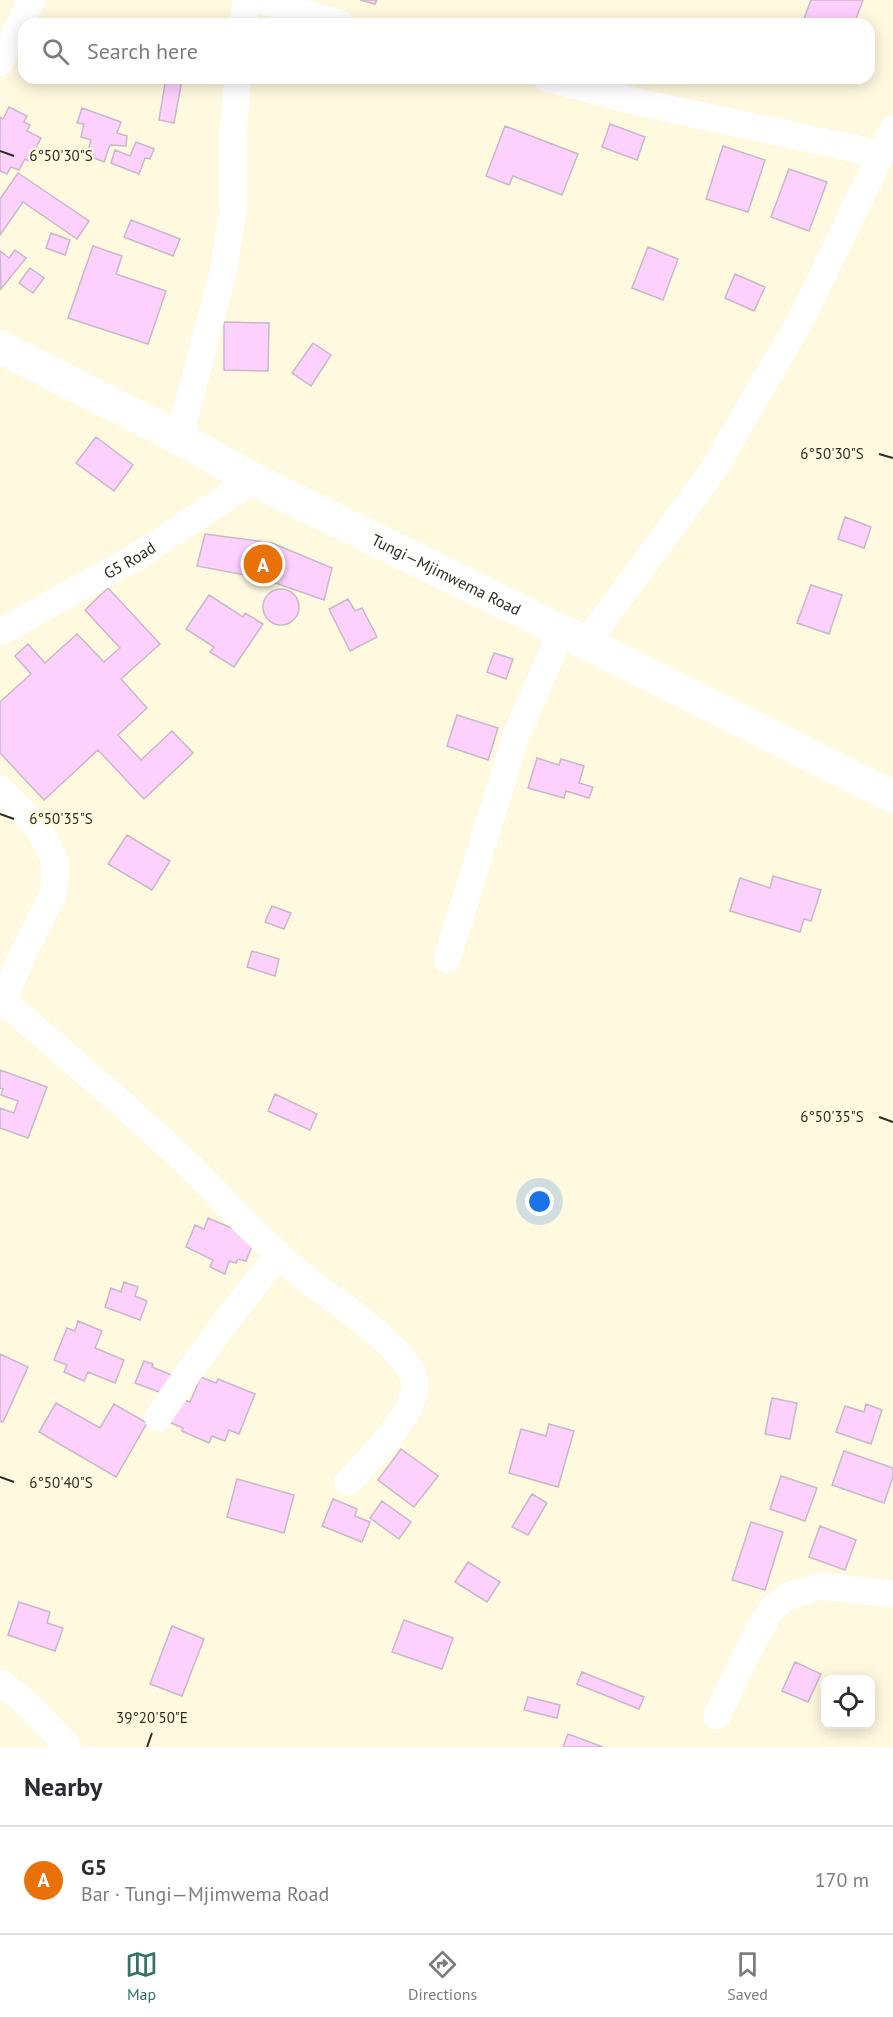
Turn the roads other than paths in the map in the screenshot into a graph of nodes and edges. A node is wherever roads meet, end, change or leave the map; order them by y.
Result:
1 (32, 0) edge
2 (246, 0) edge
3 (261, 0) edge
4 (23, 18) edge
5 (244, 18) edge
6 (321, 18) edge
7 (18, 27) edge
8 (0, 62) edge
9 (237, 84) edge
10 (569, 84) edge
11 (893, 129) edge
12 (880, 154) junction
13 (0, 347) edge
14 (179, 438) junction
15 (255, 480) junction
16 (0, 632) edge
17 (574, 637) junction
18 (0, 789) edge
19 (893, 798) edge
20 (447, 959) dead end
21 (1, 1004) edge
22 (279, 1254) junction
23 (158, 1418) dead end
24 (348, 1482) dead end
25 (893, 1594) edge
26 (0, 1683) edge
27 (717, 1716) dead end
28 (68, 1747) edge

1 - 4 street
2 - 5 street
3 - 6 street
7 - 8 street
9 - 14 street
10 - 12 street
11 - 12 street
12 - 17 street
13 - 14 street, Tungi—Mjimwema Road
14 - 15 street, Tungi—Mjimwema Road
15 - 16 street, G5 Road
15 - 17 street, Tungi—Mjimwema Road
17 - 19 street, Tungi—Mjimwema Road
17 - 20 street
18 - 21 street
21 - 22 street
22 - 23 street
22 - 24 street
25 - 27 street
26 - 28 street

